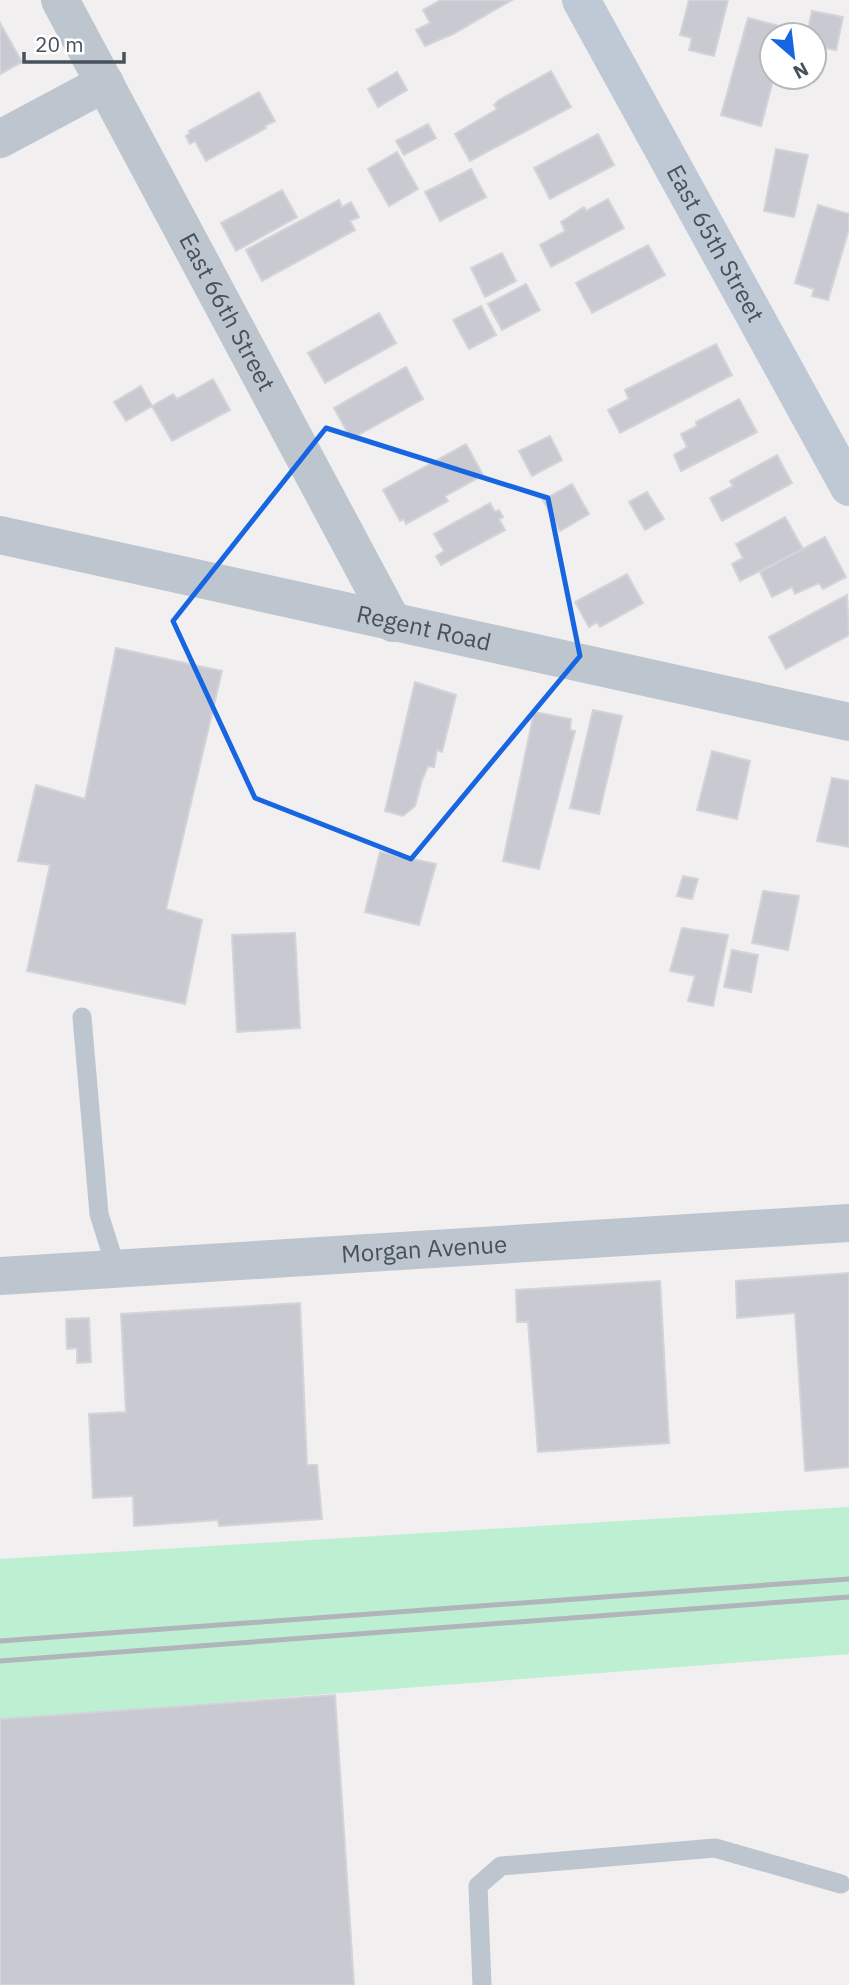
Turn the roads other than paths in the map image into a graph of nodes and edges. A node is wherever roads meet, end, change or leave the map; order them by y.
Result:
1 (60, 0) edge
2 (582, 0) edge
3 (105, 83) junction
4 (0, 139) edge
5 (849, 487) edge
6 (0, 535) edge
7 (393, 623) junction
8 (849, 722) edge
9 (82, 1017) dead end
10 (849, 1223) edge
11 (117, 1268) junction
12 (0, 1276) edge
13 (841, 1884) dead end
14 (482, 1985) edge

1 - 3 street, East 66th Street
2 - 5 street, East 65th Street
3 - 4 street
3 - 7 street, East 66th Street
6 - 7 street, Regent Road
7 - 8 street, Regent Road
9 - 11 lane
10 - 11 street, Morgan Avenue
11 - 12 street, Morgan Avenue
13 - 14 lane

